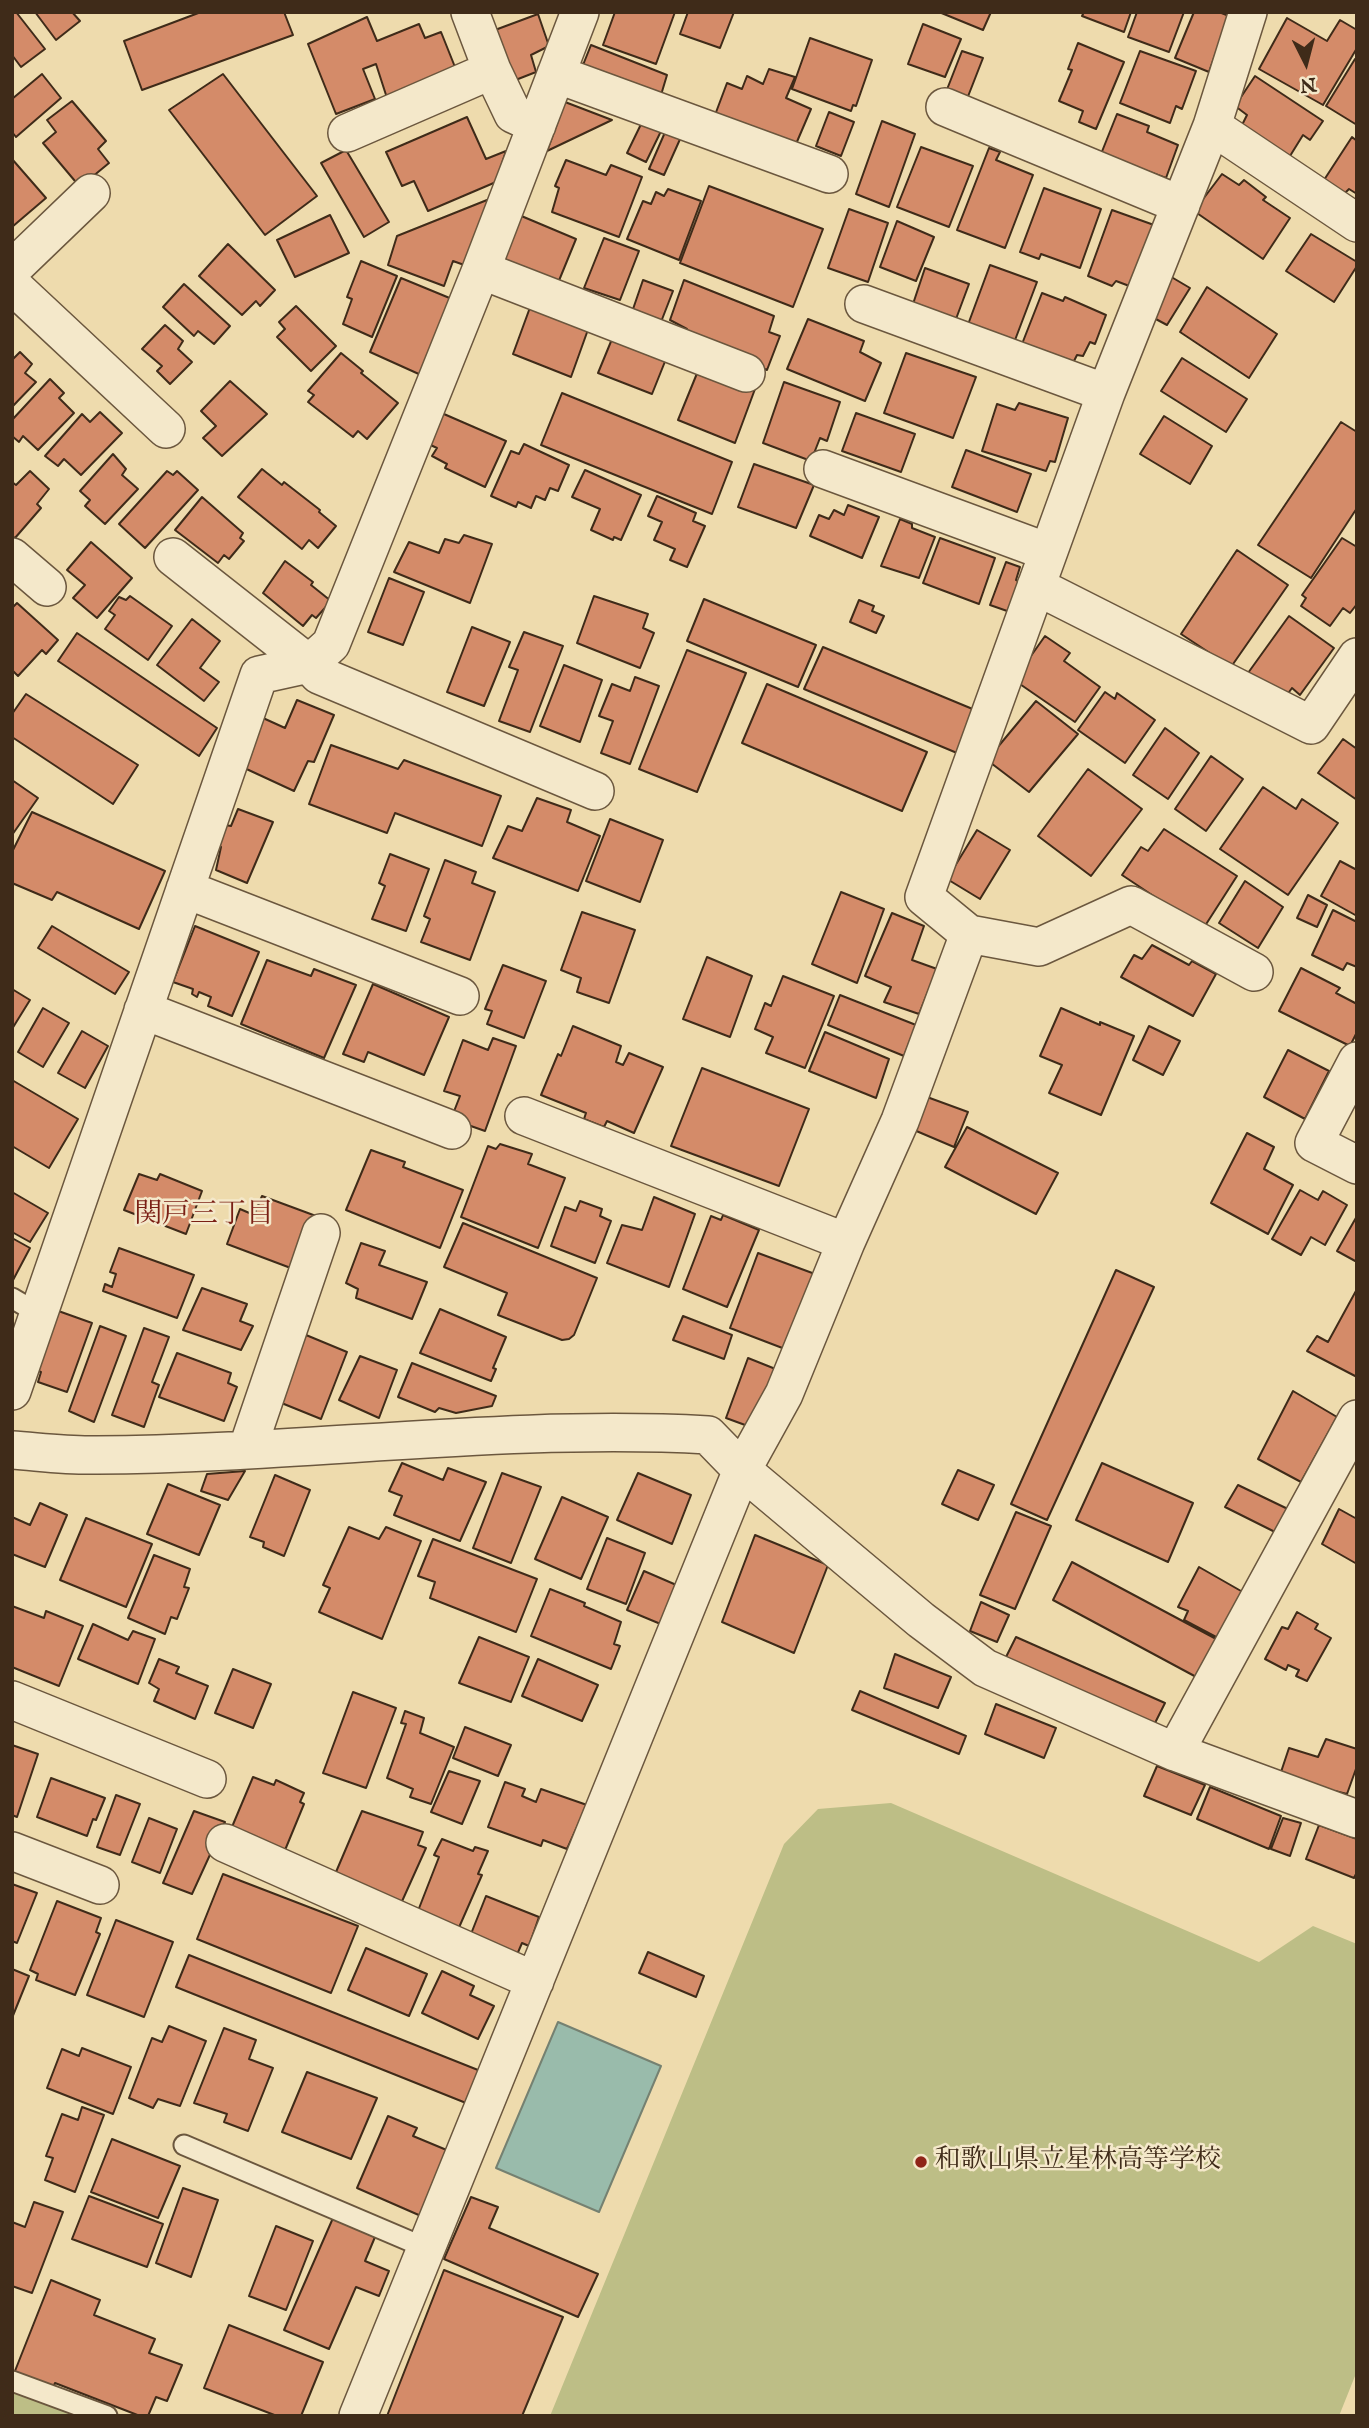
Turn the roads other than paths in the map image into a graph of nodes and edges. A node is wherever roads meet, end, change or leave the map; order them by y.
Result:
1 (470, 12) edge
2 (580, 12) edge
3 (1248, 12) edge
4 (492, 70) junction
5 (556, 74) junction
6 (945, 107) dead end
7 (537, 125) junction
8 (1212, 126) junction
9 (347, 133) dead end
10 (829, 174) dead end
11 (92, 193) dead end
12 (1181, 205) junction
13 (1357, 223) edge
14 (12, 269) edge
15 (481, 270) junction
16 (12, 285) edge
17 (864, 303) dead end
18 (746, 373) dead end
19 (1106, 393) junction
20 (166, 429) dead end
21 (823, 469) dead end
22 (1048, 552) junction
23 (12, 557) edge
24 (173, 557) dead end
25 (1036, 586) junction
26 (47, 587) dead end
27 (1357, 657) edge
28 (309, 664) junction
29 (595, 791) dead end
30 (185, 889) junction
31 (969, 934) junction
32 (1254, 972) dead end
33 (460, 996) dead end
34 (143, 1010) junction
35 (1357, 1061) edge
36 (524, 1116) dead end
37 (452, 1130) dead end
38 (1357, 1165) edge
39 (321, 1233) dead end
40 (846, 1242) junction
41 (26, 1306) edge
42 (12, 1391) edge
43 (1357, 1419) edge
44 (12, 1450) edge
45 (247, 1450) junction
46 (742, 1470) junction
47 (12, 1700) edge
48 (1175, 1752) junction
49 (207, 1779) dead end
50 (1355, 1816) edge
51 (225, 1843) dead end
52 (12, 1851) edge
53 (100, 1885) dead end
54 (535, 1981) junction
55 (184, 2145) dead end
56 (426, 2248) junction
57 (12, 2381) edge
58 (107, 2416) edge
59 (358, 2416) edge

1 - 4 street
2 - 5 street
3 - 8 street
4 - 7 street
4 - 9 street
5 - 7 street
5 - 10 street
6 - 12 street
7 - 15 street
8 - 12 street
8 - 13 street
11 - 14 street
12 - 19 street
15 - 18 street
15 - 28 street
16 - 20 street
17 - 19 street
19 - 22 street
21 - 22 street
22 - 25 street
23 - 26 street
24 - 28 street
25 - 27 street
25 - 31 street
28 - 29 street
28 - 30 street
30 - 33 street
30 - 34 street
31 - 32 street
31 - 40 street
34 - 37 street
34 - 41 street
35 - 38 street
36 - 40 street
39 - 45 street
40 - 46 street
41 - 42 street
43 - 48 street
44 - 45 street
45 - 46 street
46 - 48 street
46 - 54 street
47 - 49 street
48 - 50 street
51 - 54 street
52 - 53 street
54 - 56 street
55 - 56 lane
56 - 59 street
57 - 58 lane

